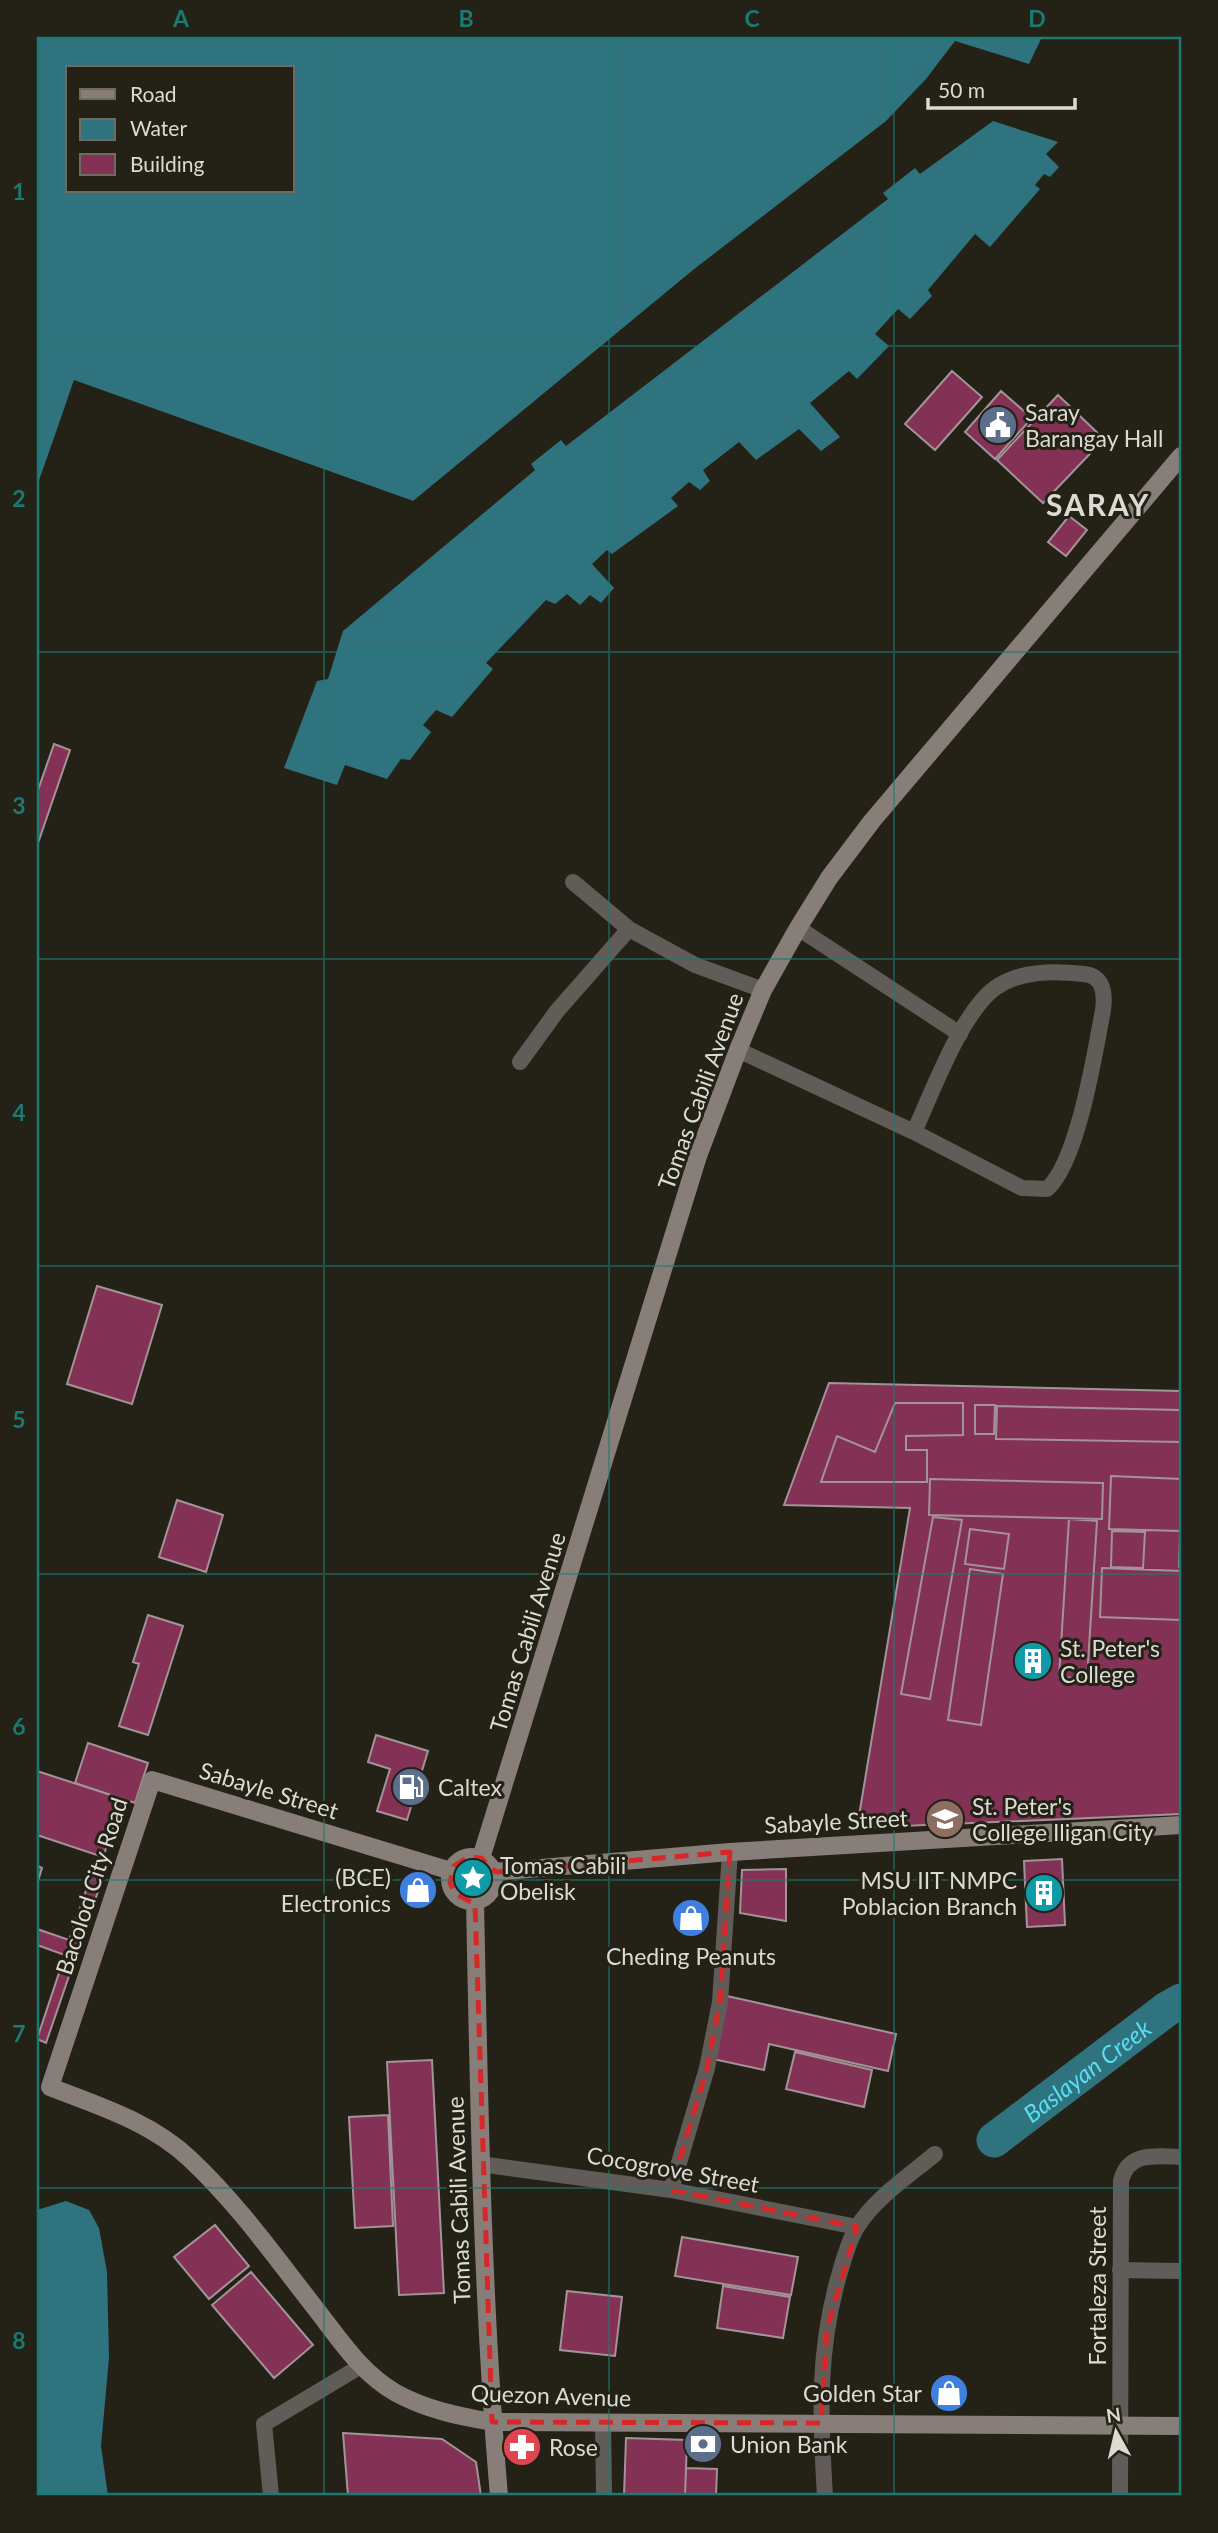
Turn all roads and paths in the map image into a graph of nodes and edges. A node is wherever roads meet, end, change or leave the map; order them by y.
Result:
1 (1181, 456) edge
2 (573, 882) dead end
3 (798, 928) junction
4 (629, 929) junction
5 (763, 990) junction
6 (960, 1034) junction
7 (738, 1050) junction
8 (520, 1062) dead end
9 (914, 1132) junction
10 (152, 1780) joint
11 (1181, 1825) edge
12 (730, 1852) junction
13 (481, 1858) junction
14 (452, 1871) junction
15 (494, 1872) junction
16 (475, 1901) junction
17 (50, 2087) joint
18 (935, 2154) dead end
19 (1181, 2157) edge
20 (480, 2164) junction
21 (671, 2190) junction
22 (857, 2227) junction
23 (1120, 2270) junction
24 (1181, 2271) edge
25 (361, 2366) junction
26 (492, 2422) junction
27 (603, 2422) junction
28 (821, 2423) junction
29 (1119, 2425) junction
30 (1181, 2426) edge
31 (271, 2496) edge
32 (499, 2496) edge
33 (604, 2496) edge
34 (825, 2496) edge
35 (1120, 2496) edge

1 - 3 street, Tomas Cabili Avenue
2 - 4 street
3 - 5 street, Tomas Cabili Avenue
3 - 6 street
4 - 5 street
4 - 8 street
5 - 7 street, Tomas Cabili Avenue
6 - 9 street
6 - 9 street
7 - 9 street
7 - 13 street, Tomas Cabili Avenue
10 - 14 street, Sabayle Street
10 - 17 street, Bacolod City Road
11 - 12 street, Sabayle Street
12 - 15 street, Sabayle Street
12 - 21 street
13 - 14 street
13 - 15 street
14 - 16 street
15 - 16 street
16 - 20 street, Tomas Cabili Avenue
17 - 25 street, Quezon Avenue
18 - 22 street
19 - 23 street, Fortaleza Street
20 - 21 street, Cocogrove Street
20 - 26 street, Tomas Cabili Avenue
21 - 22 street, Cocogrove Street
22 - 28 street
23 - 24 street
23 - 29 street, Fortaleza Street
25 - 26 street, Quezon Avenue
25 - 31 street
26 - 27 street, Quezon Avenue
26 - 32 street, Tomas Cabili Avenue
27 - 28 street, Quezon Avenue
27 - 33 street
28 - 29 street, Quezon Avenue
28 - 34 street
29 - 30 street, Quezon Avenue
29 - 35 street, Fortaleza Street

